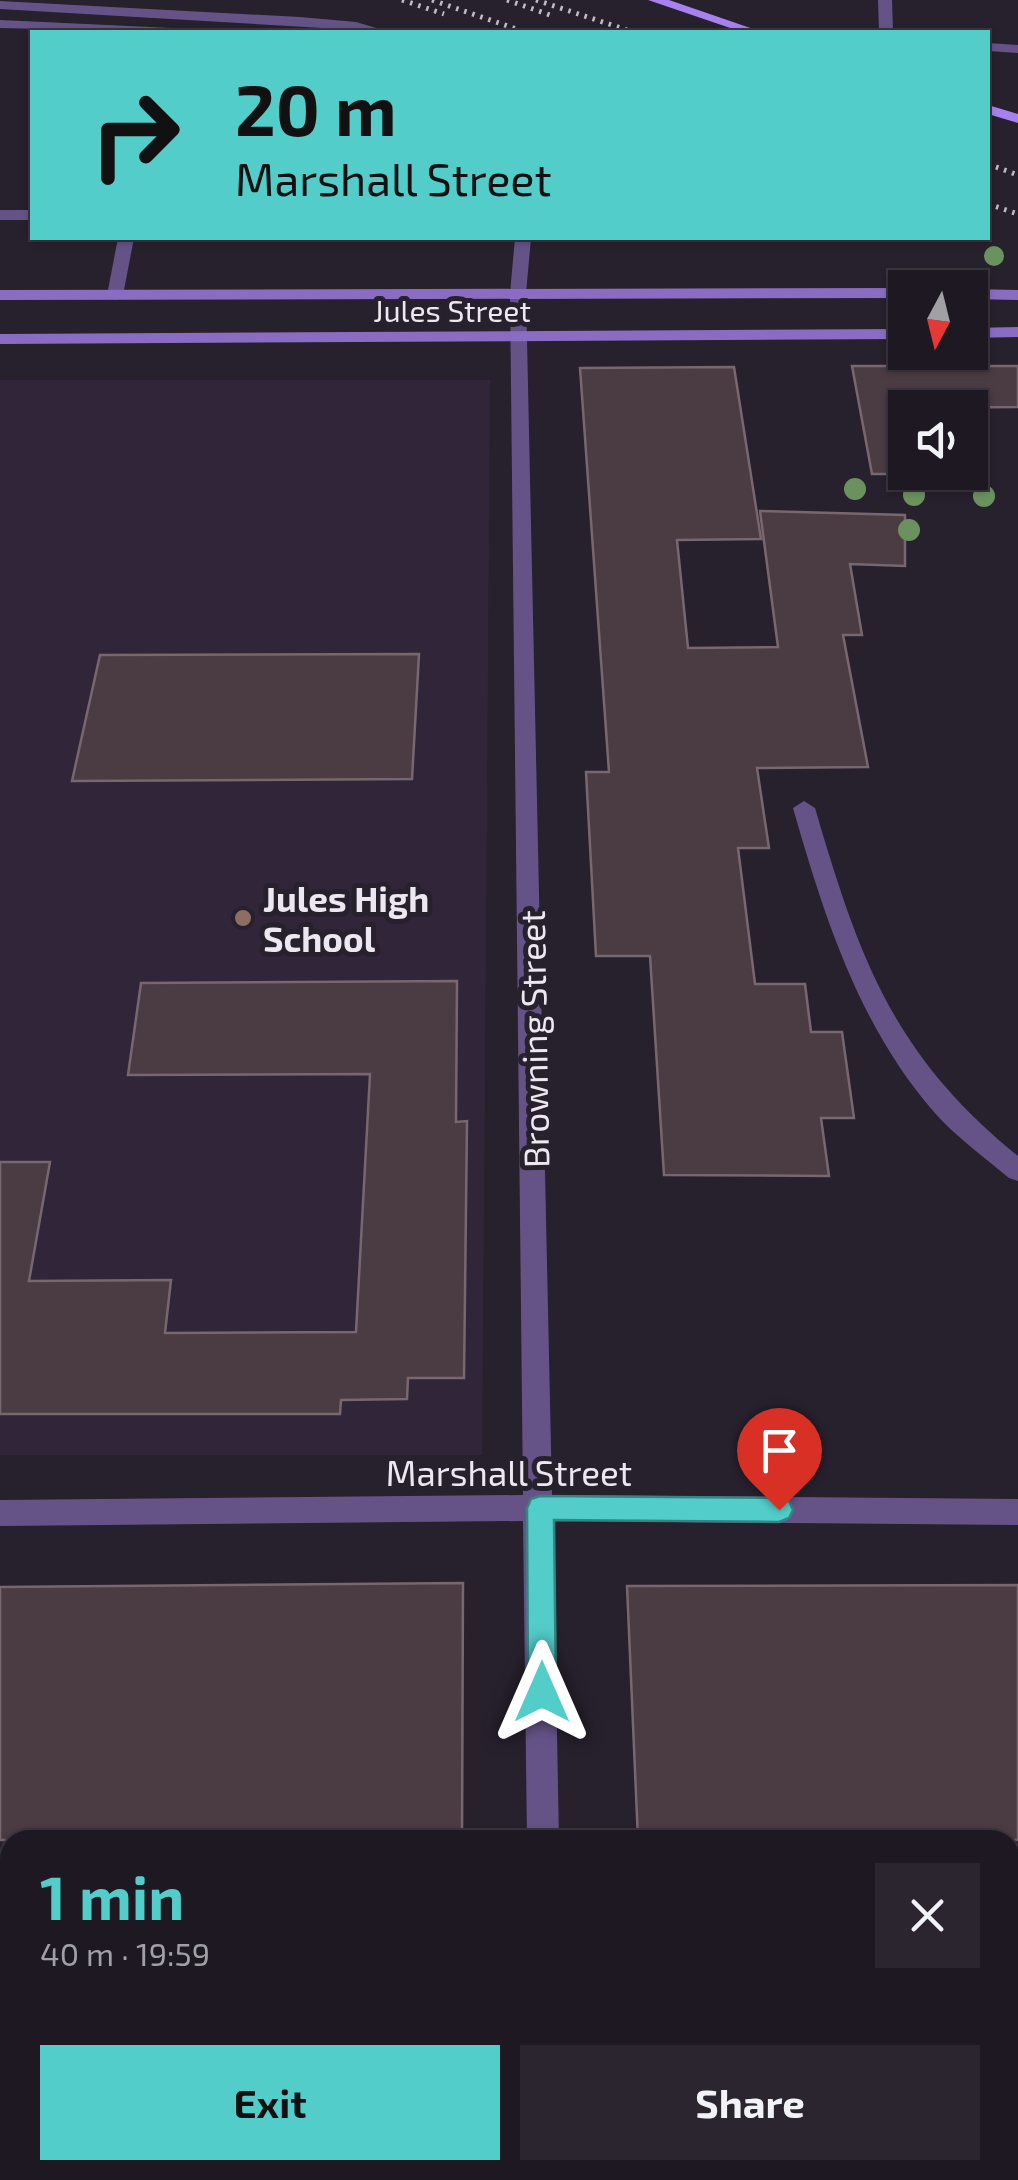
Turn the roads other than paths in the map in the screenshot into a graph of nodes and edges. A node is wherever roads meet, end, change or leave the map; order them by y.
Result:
1 (655, 0) edge
2 (885, 0) edge
3 (0, 6) edge
4 (0, 24) edge
5 (129, 30) edge
6 (373, 30) edge
7 (749, 30) edge
8 (886, 30) edge
9 (990, 47) edge
10 (1018, 49) edge
11 (990, 110) edge
12 (1018, 119) edge
13 (0, 216) edge
14 (30, 216) edge
15 (126, 240) edge
16 (523, 240) edge
17 (518, 293) junction
18 (888, 294) edge
19 (988, 294) edge
20 (115, 295) junction
21 (1018, 295) edge
22 (0, 296) edge
23 (86, 317) junction
24 (1018, 332) edge
25 (988, 333) edge
26 (888, 334) edge
27 (521, 337) junction
28 (0, 339) edge
29 (804, 808) dead end
30 (1018, 1172) edge
31 (540, 1508) junction
32 (1018, 1512) edge
33 (0, 1514) edge
34 (543, 1830) edge

1 - 7 main road
2 - 8 street
3 - 6 street
4 - 5 street
9 - 10 street
11 - 12 main road
13 - 14 street
15 - 20 street
16 - 17 street, Browning Street
17 - 18 main road, Jules Street
17 - 20 main road, Jules Street
17 - 27 street, Browning Street
19 - 21 main road
20 - 23 main road, Jules Street
22 - 23 main road, Jules Street
23 - 27 main road, Jules Street
23 - 28 main road, Jules Street
24 - 25 main road
26 - 27 main road, Jules Street
27 - 31 street, Browning Street
29 - 30 street
31 - 32 street, Marshall Street
31 - 33 street, Marshall Street
31 - 34 street, Browning Street

